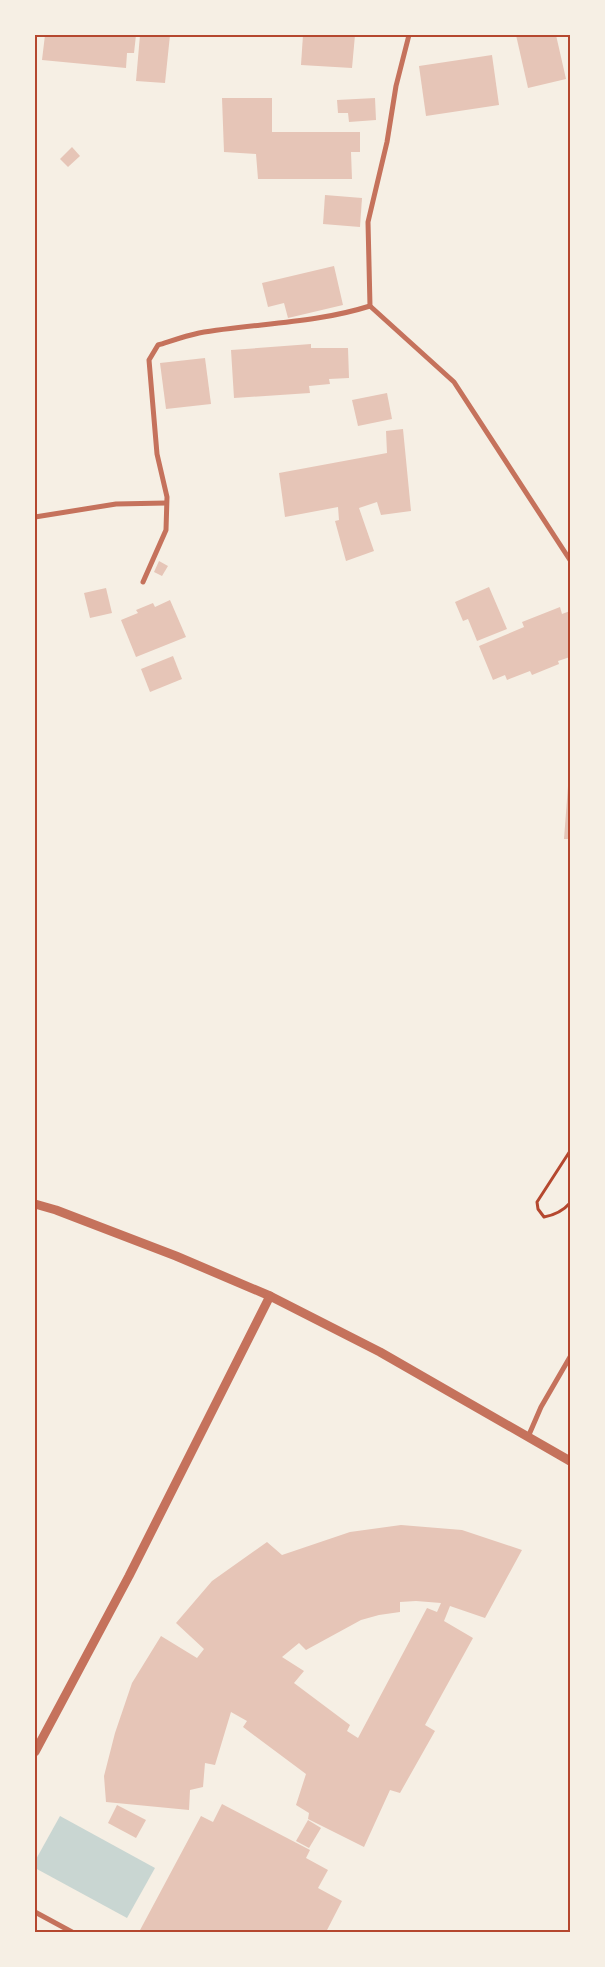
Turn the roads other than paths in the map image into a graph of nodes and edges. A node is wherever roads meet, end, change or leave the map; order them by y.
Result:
1 (409, 35) edge
2 (370, 306) junction
3 (166, 503) junction
4 (35, 517) edge
5 (570, 560) edge
6 (143, 582) dead end
7 (35, 1204) edge
8 (270, 1296) junction
9 (570, 1357) edge
10 (528, 1437) junction
11 (570, 1461) edge
12 (35, 1752) edge
13 (35, 1912) edge
14 (72, 1932) edge

1 - 2 street
2 - 3 street
2 - 5 street
3 - 4 street
3 - 6 street
7 - 8 street
8 - 10 street
8 - 12 street
9 - 10 street
10 - 11 street
13 - 14 street

